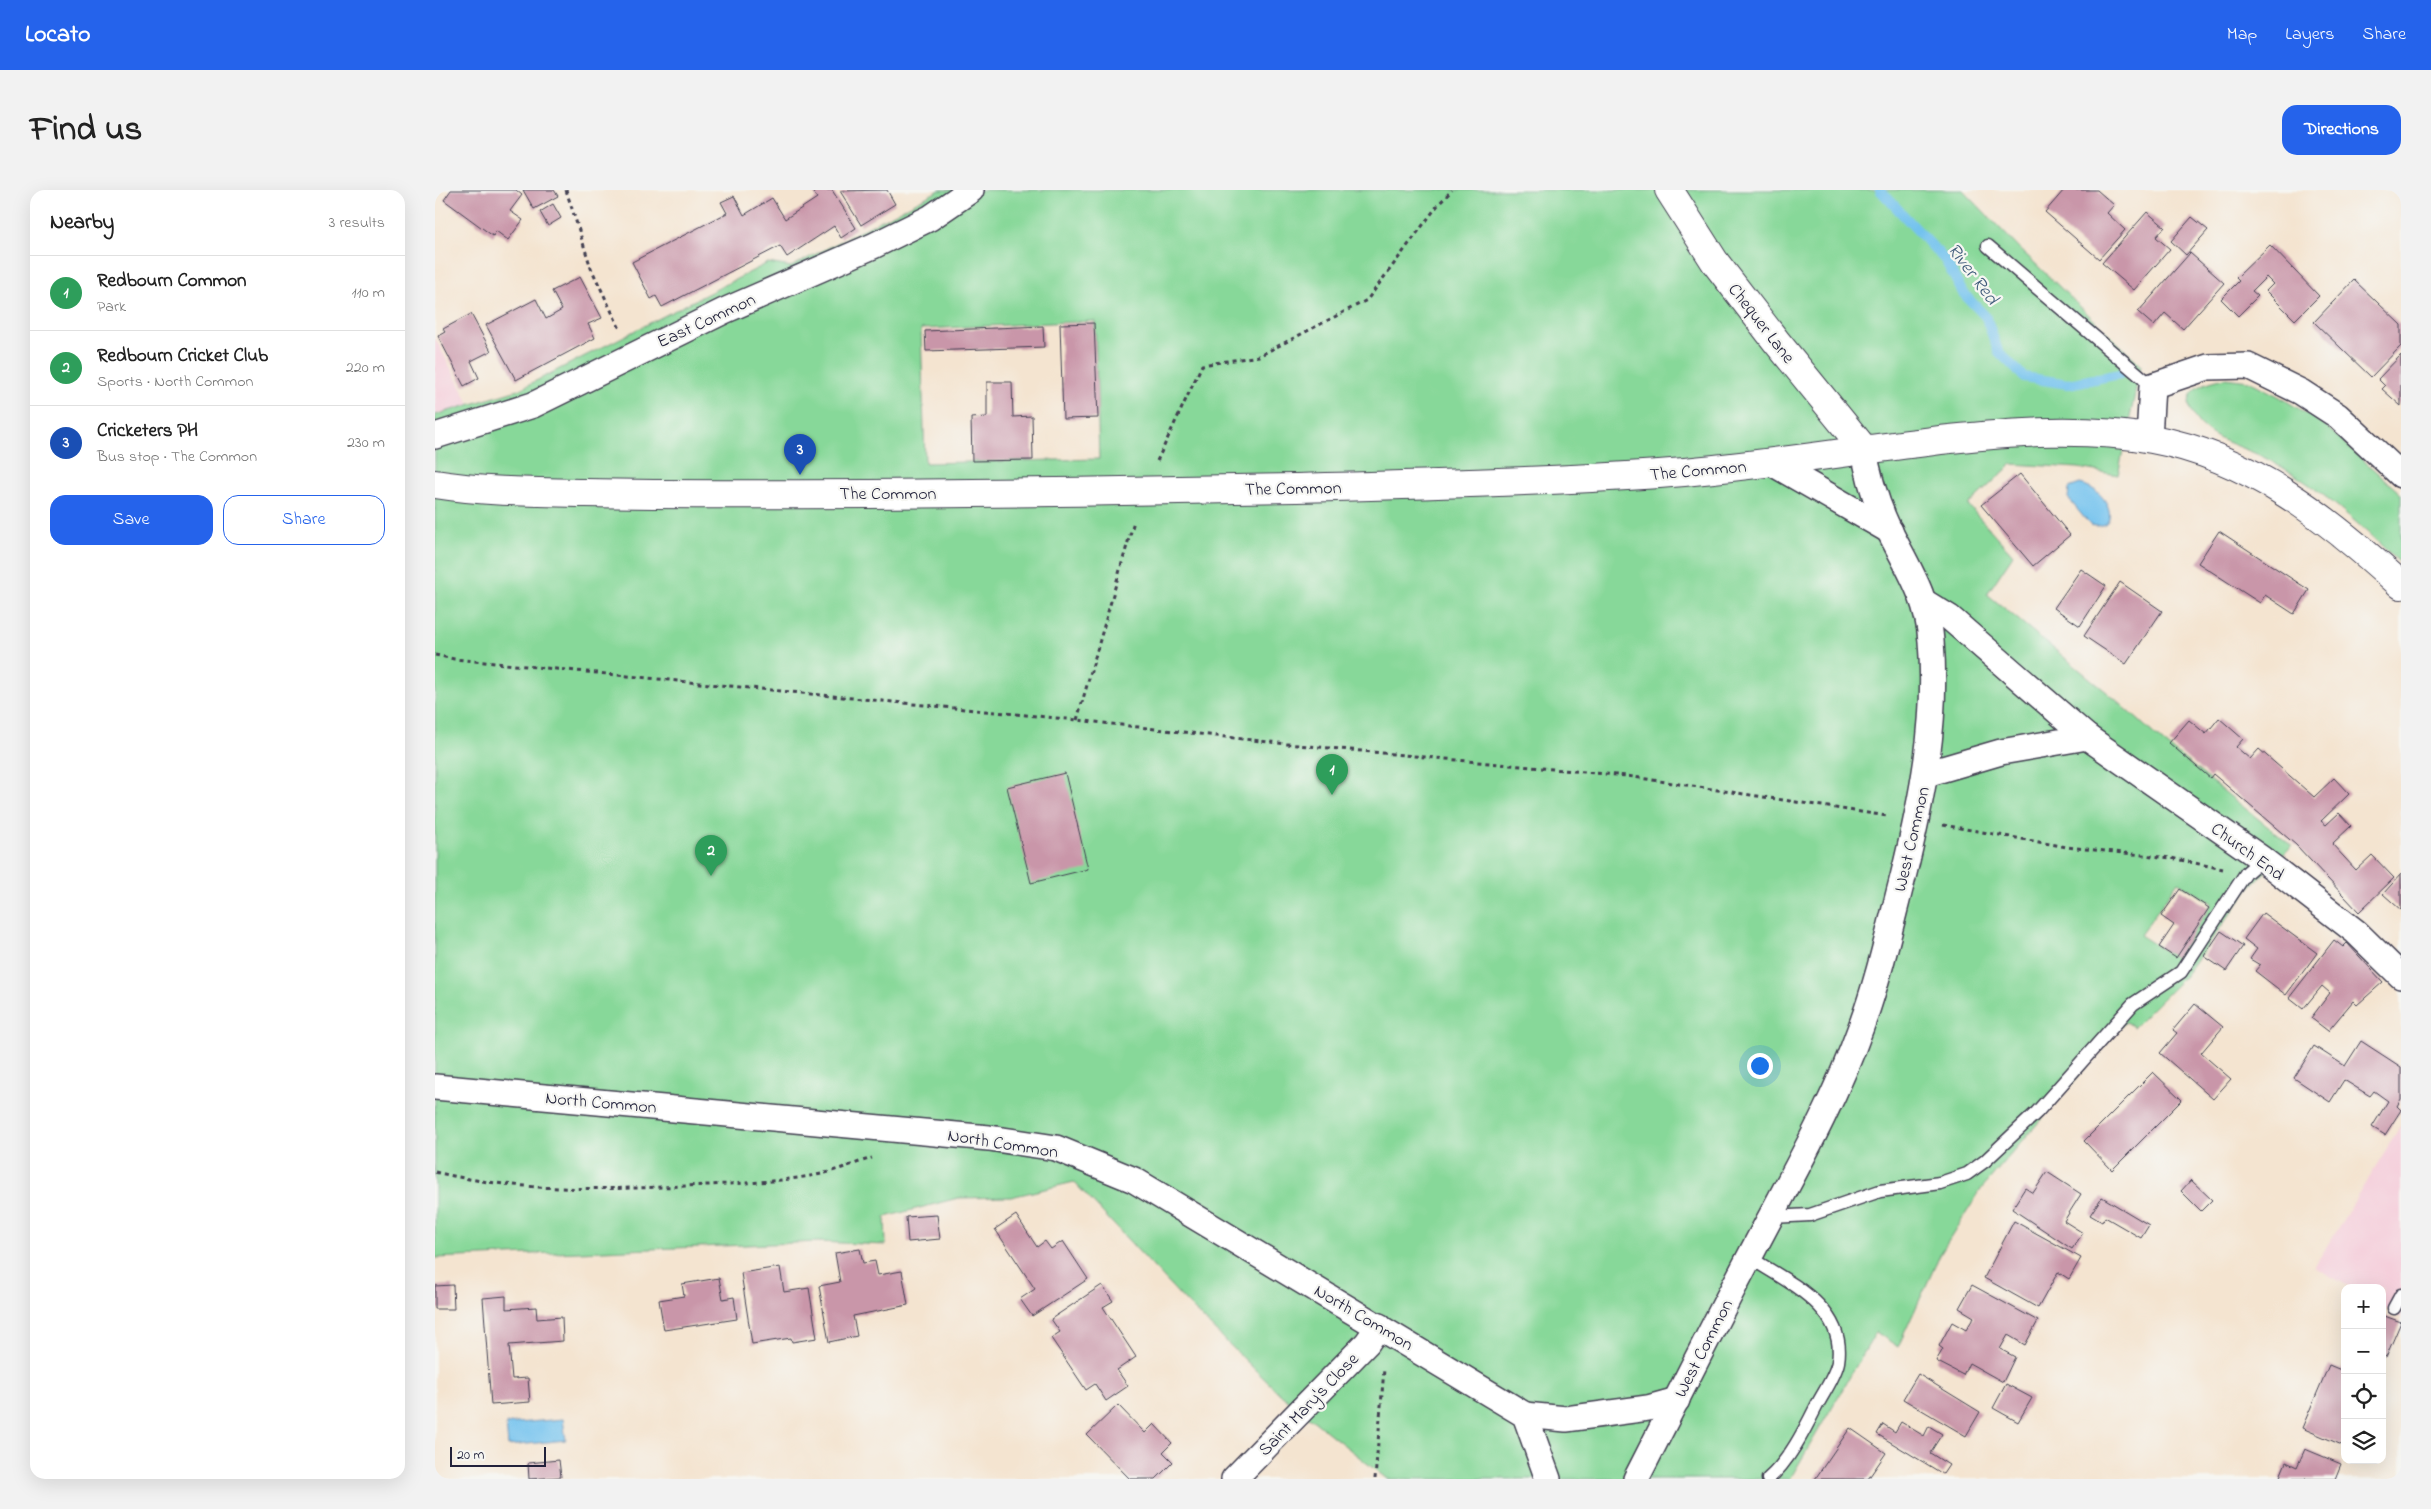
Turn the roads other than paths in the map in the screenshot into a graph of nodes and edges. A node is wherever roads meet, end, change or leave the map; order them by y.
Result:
1 (971, 190) edge
2 (1669, 190) edge
3 (1988, 246) dead end
4 (2152, 386) junction
5 (435, 436) edge
6 (2149, 438) junction
7 (1864, 448) junction
8 (1772, 463) junction
9 (2401, 475) edge
10 (435, 484) edge
11 (1889, 530) junction
12 (2401, 585) edge
13 (1924, 602) junction
14 (2087, 737) junction
15 (1926, 774) junction
16 (2254, 866) junction
17 (2401, 976) edge
18 (435, 1087) edge
19 (1771, 1217) junction
20 (1749, 1257) junction
21 (2401, 1295) edge
22 (2394, 1308) dead end
23 (1373, 1334) junction
24 (1677, 1400) junction
25 (1525, 1416) junction
26 (1234, 1479) edge
27 (1548, 1479) edge
28 (1636, 1479) edge
29 (1768, 1479) edge

1 - 5 street, East Common
2 - 7 street, Chequer Lane
3 - 4 lane
4 - 6 street
4 - 9 street
6 - 7 street, The Common
6 - 12 street, The Common
7 - 8 street, The Common
7 - 11 street, West Common
8 - 10 street, The Common
8 - 11 street
11 - 13 street, West Common
13 - 14 street, Church End
13 - 15 street, West Common
14 - 15 street
14 - 16 street, Church End
15 - 19 street, West Common
16 - 17 street, Church End
16 - 19 lane
18 - 23 street, North Common
19 - 20 street, West Common
20 - 24 street, West Common
20 - 29 lane
21 - 22 lane
23 - 25 street, North Common
23 - 26 street, Saint Mary's Close
24 - 25 street
24 - 28 street, West Common
25 - 27 street

